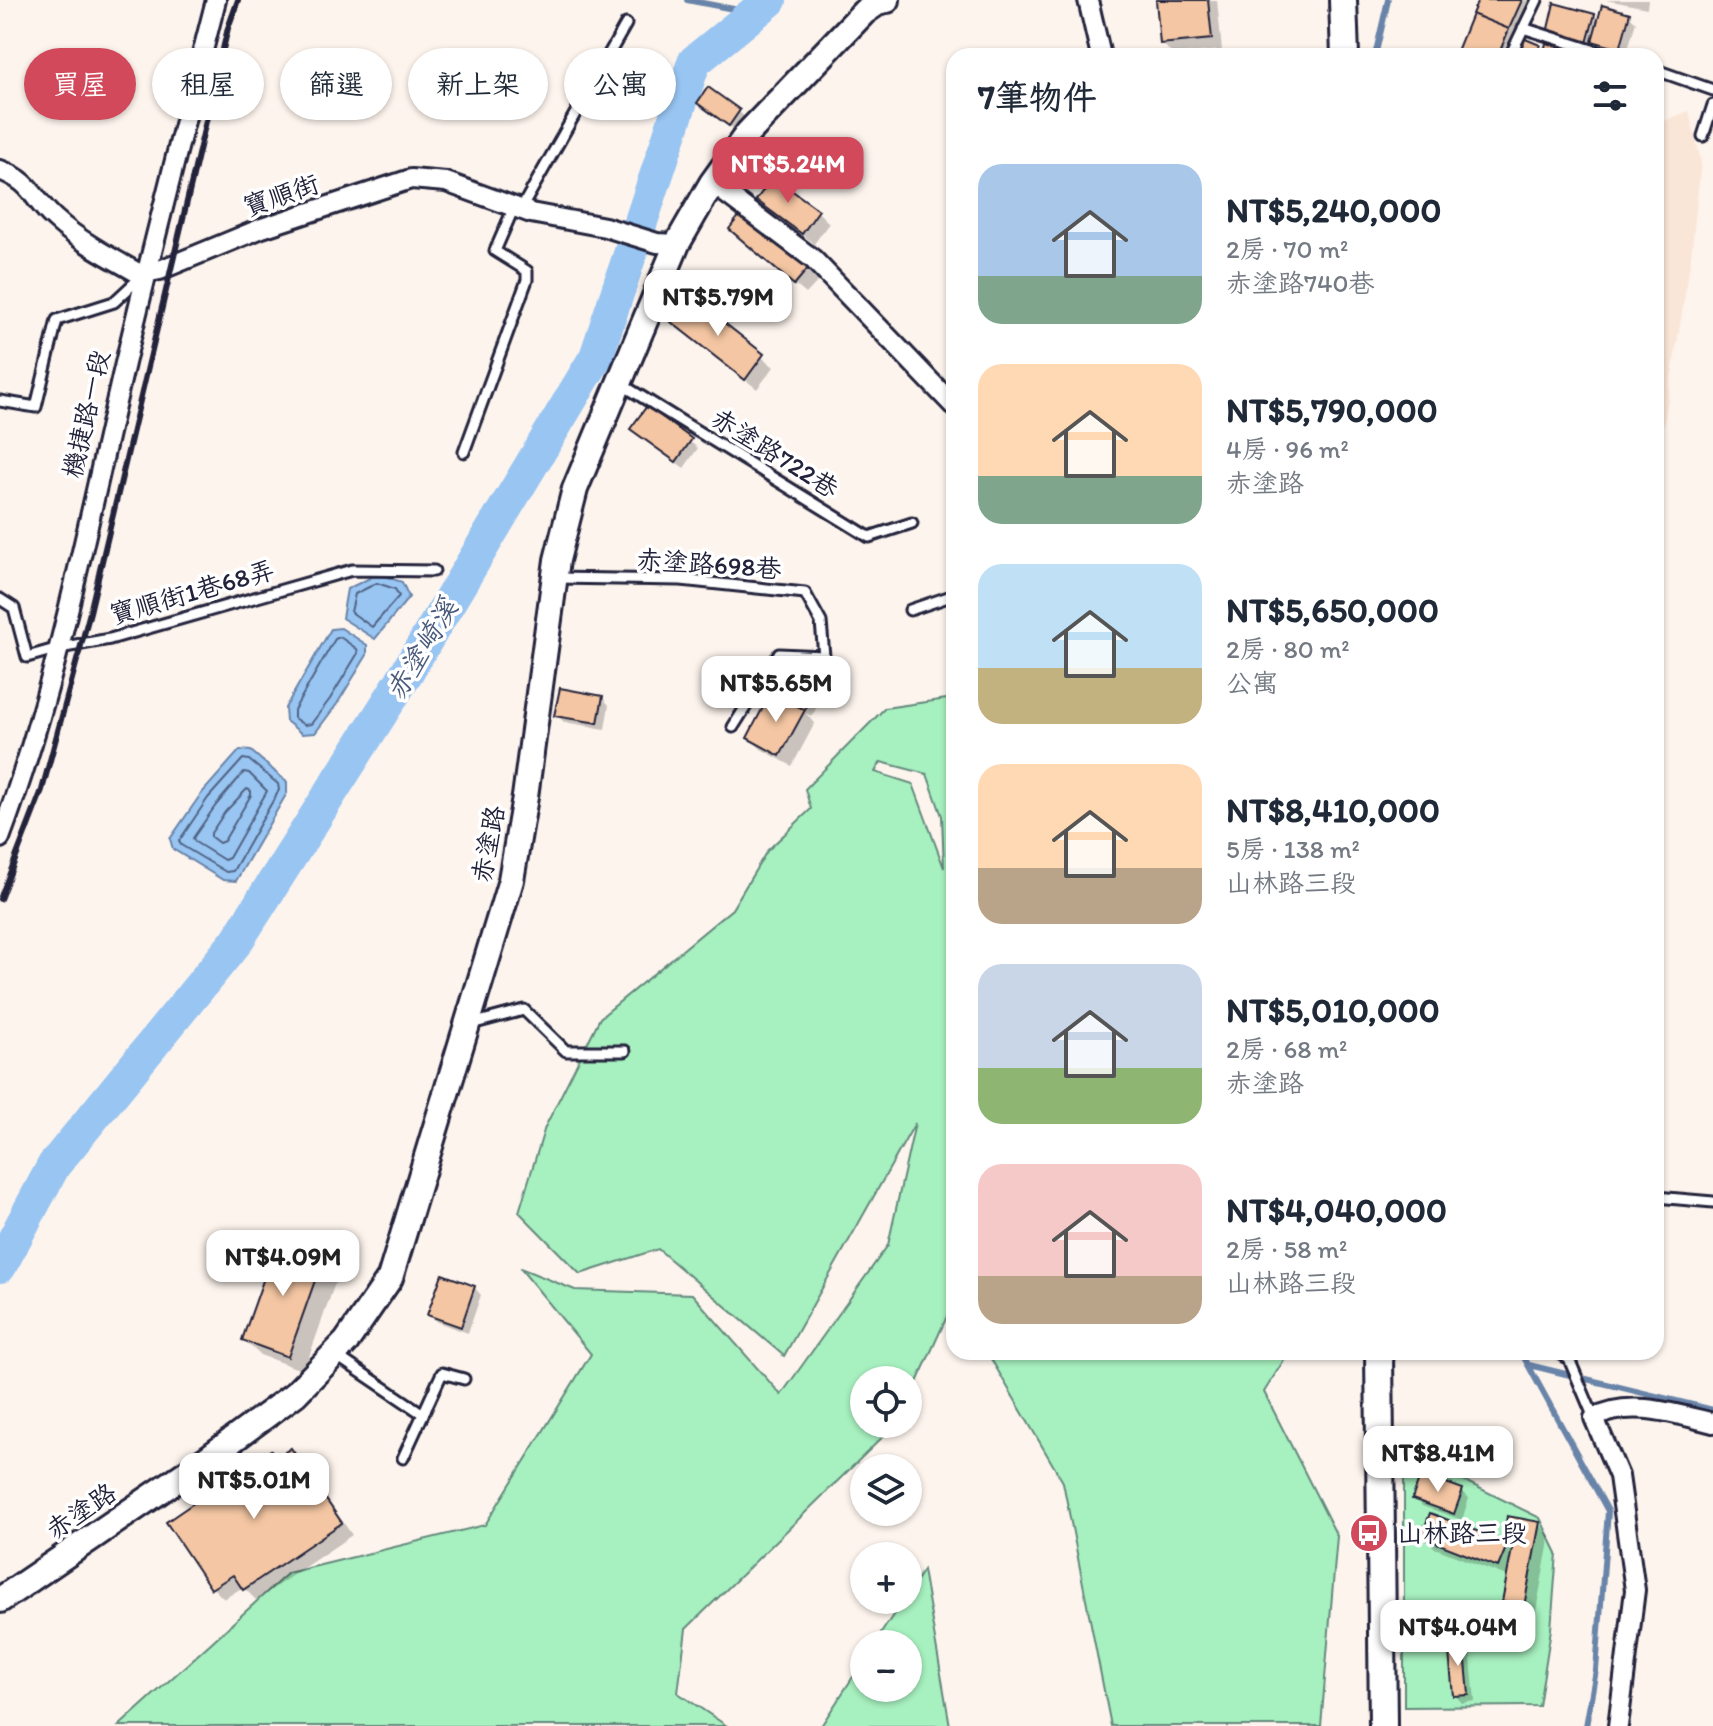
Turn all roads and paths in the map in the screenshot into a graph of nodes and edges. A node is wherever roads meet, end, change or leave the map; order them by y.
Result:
1 (216, 0) edge
2 (887, 0) edge
3 (1088, 0) edge
4 (1343, 0) edge
5 (1537, 0) edge
6 (862, 6) edge
7 (626, 24) dead end
8 (1523, 28) junction
9 (1099, 48) edge
10 (1345, 48) edge
11 (1514, 48) edge
12 (1586, 48) edge
13 (1664, 73) edge
14 (1713, 90) edge
15 (1713, 105) edge
16 (1703, 136) dead end
17 (0, 170) edge
18 (712, 183) junction
19 (518, 208) junction
20 (667, 244) junction
21 (145, 273) junction
22 (619, 383) junction
23 (946, 398) edge
24 (0, 401) edge
25 (464, 452) dead end
26 (912, 523) dead end
27 (434, 571) dead end
28 (555, 578) junction
29 (946, 598) edge
30 (0, 599) edge
31 (910, 610) dead end
32 (59, 648) junction
33 (733, 727) dead end
34 (0, 838) edge
35 (468, 1024) junction
36 (625, 1051) dead end
37 (1664, 1198) edge
38 (1713, 1202) edge
39 (334, 1354) junction
40 (1379, 1360) edge
41 (1569, 1360) edge
42 (464, 1379) dead end
43 (423, 1414) junction
44 (1594, 1418) junction
45 (1713, 1423) edge
46 (403, 1458) dead end
47 (0, 1600) edge
48 (1383, 1726) edge
49 (1618, 1726) edge

1 - 21 street, 機捷路一段
2 - 6 street, 赤塗路
3 - 9 street
4 - 10 main road
5 - 8 lane
6 - 18 street, 赤塗路
7 - 19 lane
8 - 11 lane
8 - 12 lane
13 - 14 lane
15 - 16 lane
17 - 21 street
18 - 20 street, 赤塗路
18 - 23 street
19 - 20 street, 寶順街
19 - 21 street, 寶順街
19 - 25 lane
20 - 22 street, 赤塗路
21 - 24 lane
21 - 32 street, 機捷路一段
22 - 26 lane, 赤塗路722巷
22 - 28 street, 赤塗路
27 - 32 lane, 寶順街1巷68弄
28 - 33 lane, 赤塗路698巷
28 - 35 street, 赤塗路
29 - 31 lane
30 - 32 lane, 寶順街1巷68弄
32 - 34 street, 機捷路一段
35 - 36 lane
35 - 39 street, 赤塗路
37 - 38 lane
39 - 43 lane
39 - 47 street, 赤塗路
40 - 48 main road
41 - 44 lane
42 - 43 lane
43 - 46 lane
44 - 45 street
44 - 49 street

